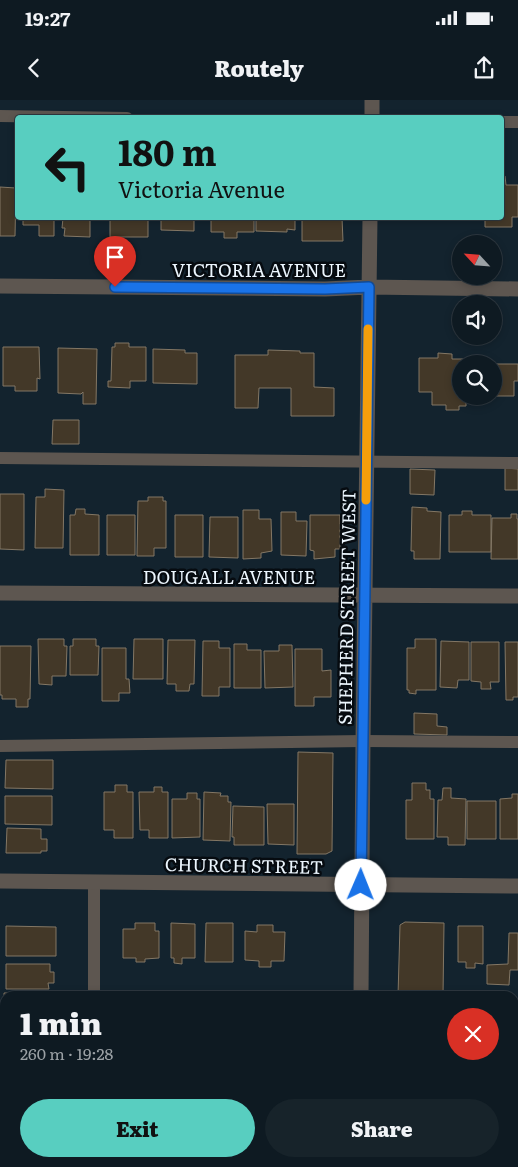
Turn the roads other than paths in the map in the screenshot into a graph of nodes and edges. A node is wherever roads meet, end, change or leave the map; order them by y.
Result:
1 (372, 100) edge
2 (372, 115) edge
3 (0, 116) edge
4 (15, 116) edge
5 (504, 122) edge
6 (518, 122) edge
7 (370, 220) edge
8 (0, 286) edge
9 (369, 287) junction
10 (518, 289) edge
11 (0, 458) edge
12 (366, 461) junction
13 (518, 463) edge
14 (0, 593) edge
15 (365, 595) junction
16 (518, 596) edge
17 (363, 741) junction
18 (518, 742) edge
19 (0, 746) edge
20 (0, 881) edge
21 (94, 882) junction
22 (361, 885) junction
23 (518, 886) edge
24 (94, 991) edge
25 (360, 991) edge

1 - 2 street
3 - 4 lane
5 - 6 lane
7 - 9 street, SHEPHERD STREET WEST
8 - 9 street, VICTORIA AVENUE
9 - 10 street, VICTORIA AVENUE
9 - 12 street, SHEPHERD STREET WEST
11 - 12 lane
12 - 13 lane
12 - 15 street, SHEPHERD STREET WEST
14 - 15 street, DOUGALL AVENUE
15 - 16 street, DOUGALL AVENUE
15 - 17 street, SHEPHERD STREET WEST
17 - 18 lane
17 - 19 lane
17 - 22 street, SHEPHERD STREET WEST
20 - 21 street, CHURCH STREET
21 - 22 street, CHURCH STREET
21 - 24 lane
22 - 23 street, CHURCH STREET
22 - 25 street, SHEPHERD STREET WEST

